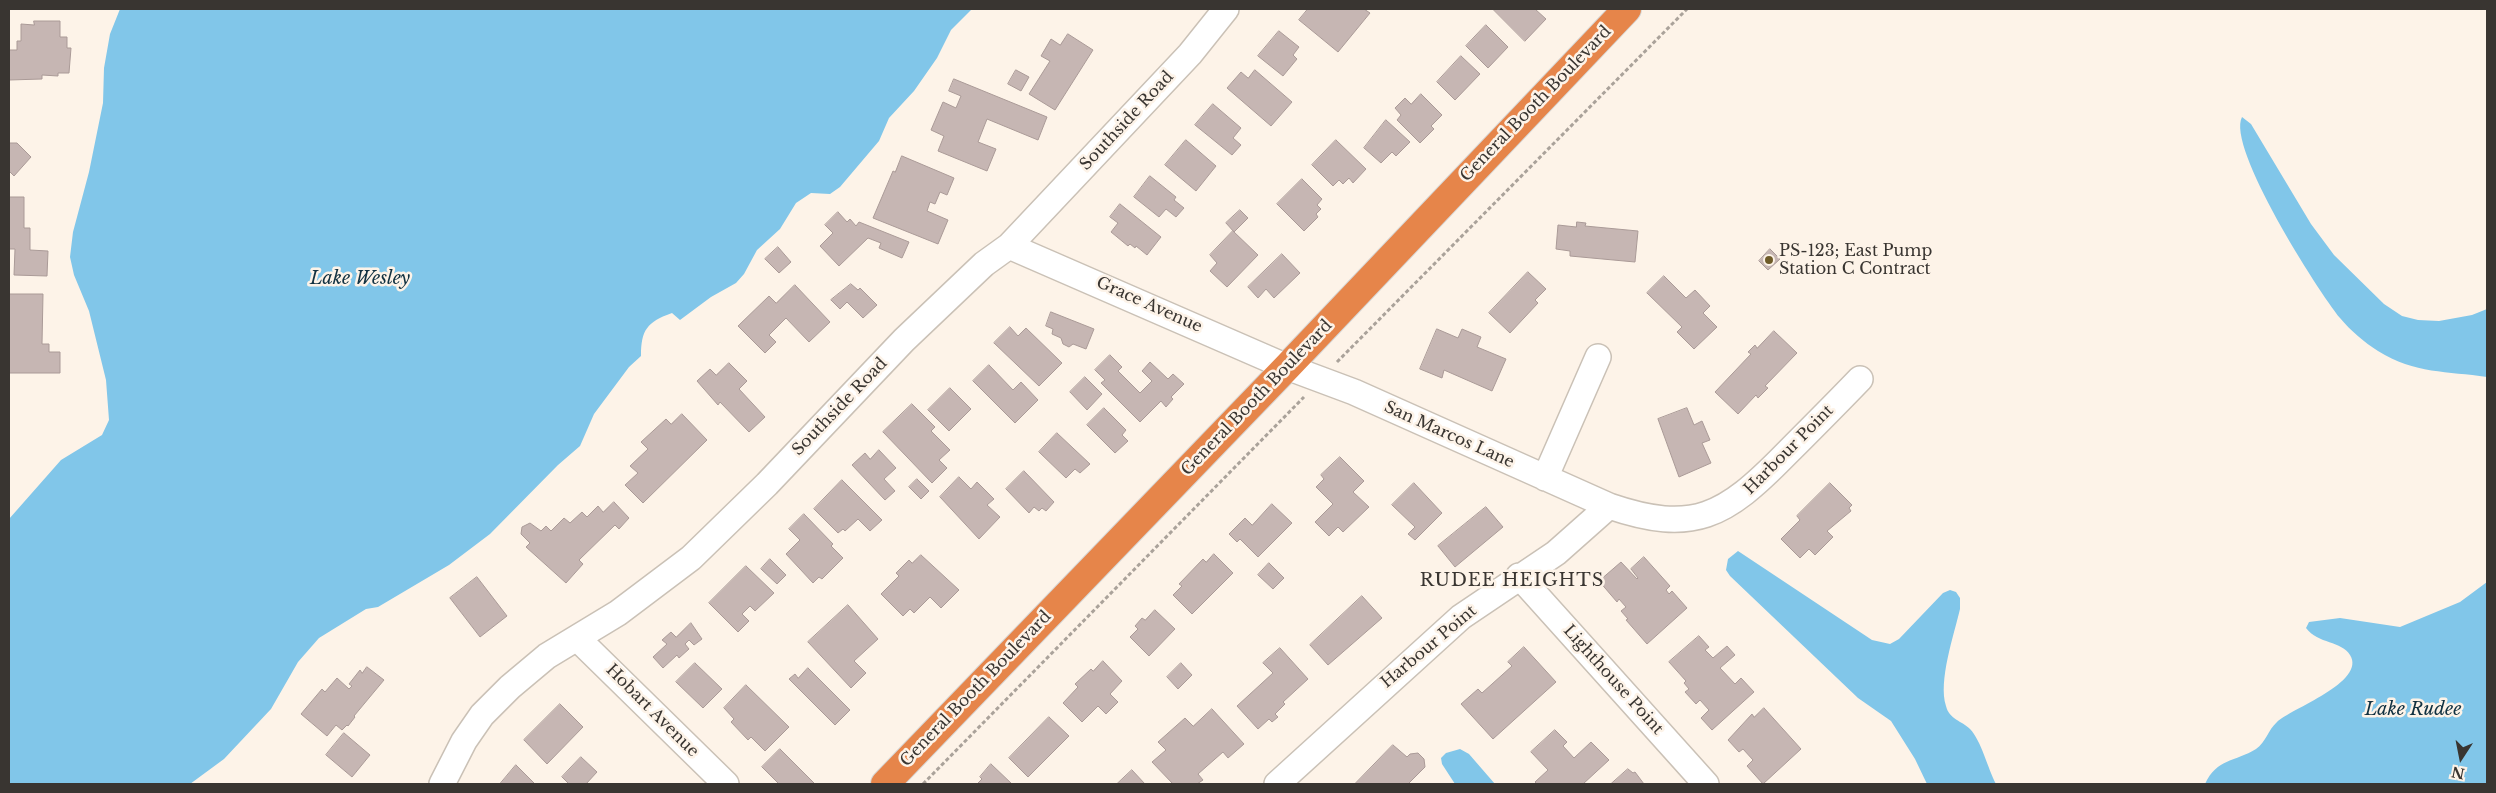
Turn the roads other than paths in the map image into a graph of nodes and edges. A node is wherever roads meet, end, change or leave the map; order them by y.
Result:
1 (1226, 9) edge
2 (1627, 9) edge
3 (1009, 246) junction
4 (1598, 356) dead end
5 (1287, 366) junction
6 (1860, 379) dead end
7 (1546, 478) junction
8 (1609, 506) junction
9 (1519, 576) junction
10 (578, 639) junction
11 (442, 784) edge
12 (726, 784) edge
13 (885, 784) edge
14 (1277, 784) edge
15 (1706, 784) edge

1 - 3 street, Southside Road
2 - 5 highway, General Booth Boulevard
3 - 5 street, Grace Avenue
3 - 10 street, Southside Road
4 - 7 street
5 - 7 street, San Marcos Lane
5 - 13 highway, General Booth Boulevard
6 - 8 street, Harbour Point
7 - 8 street, San Marcos Lane
8 - 9 street, Harbour Point
9 - 14 street, Harbour Point
9 - 15 street, Lighthouse Point
10 - 11 street, Southside Road
10 - 12 street, Hobart Avenue

